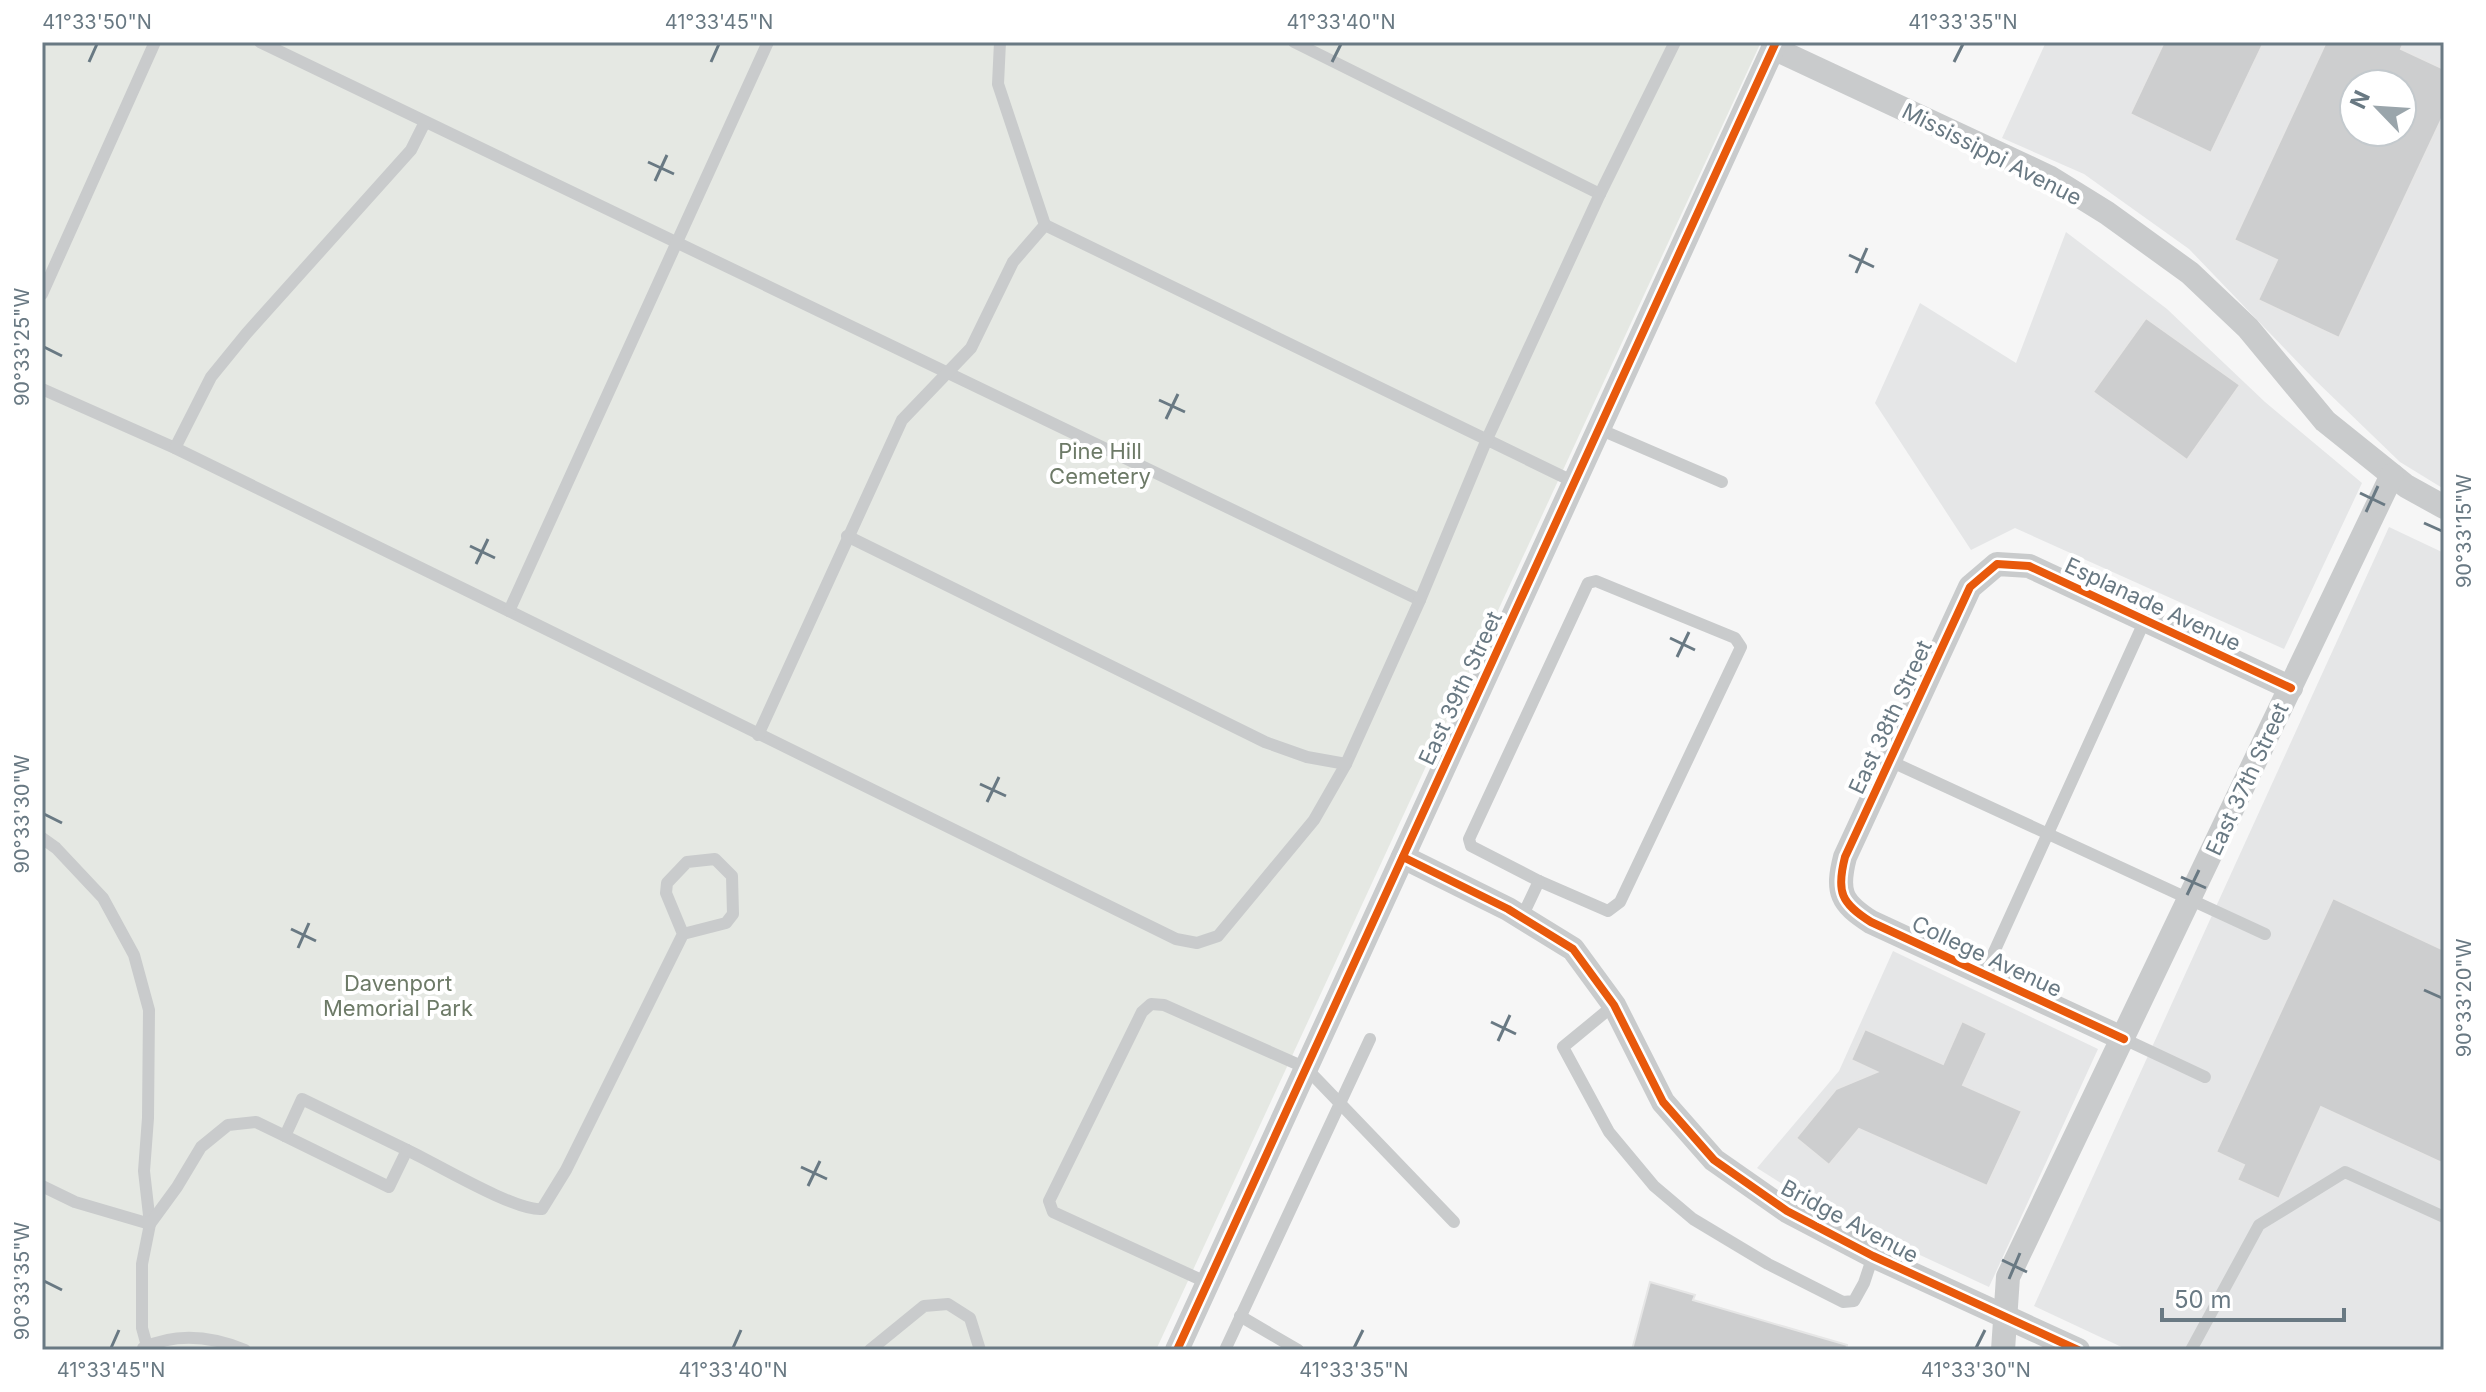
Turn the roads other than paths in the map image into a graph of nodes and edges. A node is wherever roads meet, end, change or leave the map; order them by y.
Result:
1 (155, 42) edge
2 (260, 42) edge
3 (768, 42) edge
4 (1000, 42) edge
5 (1294, 42) edge
6 (1675, 42) edge
7 (1775, 45) edge
8 (425, 122) junction
9 (1600, 194) junction
10 (1045, 225) junction
11 (678, 243) junction
12 (42, 294) edge
13 (946, 372) junction
14 (42, 389) edge
15 (1599, 429) junction
16 (1487, 439) junction
17 (175, 448) junction
18 (2392, 475) junction
19 (1574, 482) junction
20 (1722, 482) dead end
21 (2444, 507) edge
22 (847, 536) junction
23 (1997, 564) joint
24 (1420, 600) junction
25 (509, 611) junction
26 (2145, 620) junction
27 (2291, 688) junction
28 (758, 735) junction
29 (1890, 761) junction
30 (1346, 764) junction
31 (2048, 834) junction
32 (42, 838) edge
33 (1403, 857) junction
34 (1539, 881) junction
35 (1842, 897) joint
36 (2190, 900) junction
37 (1522, 917) junction
38 (683, 934) junction
39 (2265, 934) dead end
40 (1984, 974) junction
41 (1614, 1005) junction
42 (1370, 1039) dead end
43 (2124, 1039) junction
44 (1306, 1068) junction
45 (2205, 1077) dead end
46 (1340, 1103) junction
47 (285, 1136) junction
48 (407, 1150) junction
49 (42, 1186) edge
50 (2444, 1217) edge
51 (1454, 1222) dead end
52 (150, 1224) junction
53 (1873, 1256) junction
54 (1208, 1283) junction
55 (1240, 1316) junction
56 (2005, 1317) junction
57 (144, 1348) edge
58 (245, 1350) edge
59 (870, 1350) edge
60 (980, 1350) edge
61 (1177, 1350) edge
62 (1225, 1350) edge
63 (1298, 1350) edge
64 (2003, 1350) edge
65 (2078, 1350) edge
66 (2191, 1350) edge

1 - 12 lane
2 - 8 lane
3 - 11 lane
4 - 10 lane
5 - 9 lane
6 - 9 lane
7 - 15 street, East 39th Street
7 - 18 street, Mississippi Avenue
8 - 11 lane
8 - 17 lane
9 - 16 lane
10 - 13 lane
10 - 16 lane
11 - 13 lane
11 - 25 lane
13 - 22 lane
13 - 24 lane
14 - 17 lane
15 - 19 street, East 39th Street
15 - 20 lane
16 - 19 lane
16 - 24 lane
17 - 25 lane
18 - 21 street, Mississippi Avenue
18 - 27 street, East 37th Street
19 - 33 street, East 39th Street
22 - 28 lane
22 - 30 lane
23 - 26 street, Esplanade Avenue
23 - 29 street, East 38th Street
24 - 30 lane
25 - 28 lane
26 - 27 street, Esplanade Avenue
26 - 31 lane
27 - 36 street, East 37th Street
28 - 30 lane
29 - 31 lane
29 - 35 street, East 38th Street
31 - 36 lane
31 - 40 lane
32 - 52 lane
33 - 37 street, Bridge Avenue
33 - 44 street, East 39th Street
34 - 34 lane
34 - 37 lane
35 - 40 street, College Avenue
36 - 39 lane
36 - 43 street, East 37th Street
37 - 41 street, Bridge Avenue
38 - 38 lane
38 - 48 lane
40 - 43 street, College Avenue
41 - 53 street, Bridge Avenue
41 - 53 lane
42 - 46 lane
43 - 45 lane
43 - 56 street, East 37th Street
44 - 46 lane
44 - 54 street, East 39th Street
44 - 54 lane
46 - 51 lane
46 - 55 lane
47 - 48 lane
47 - 48 lane
47 - 52 lane
49 - 52 lane
50 - 66 lane
52 - 57 lane
53 - 56 street, Bridge Avenue
54 - 61 street, East 39th Street
55 - 62 lane
55 - 63 lane
56 - 64 street, East 37th Street
56 - 65 street, Bridge Avenue
57 - 58 lane
59 - 60 lane

